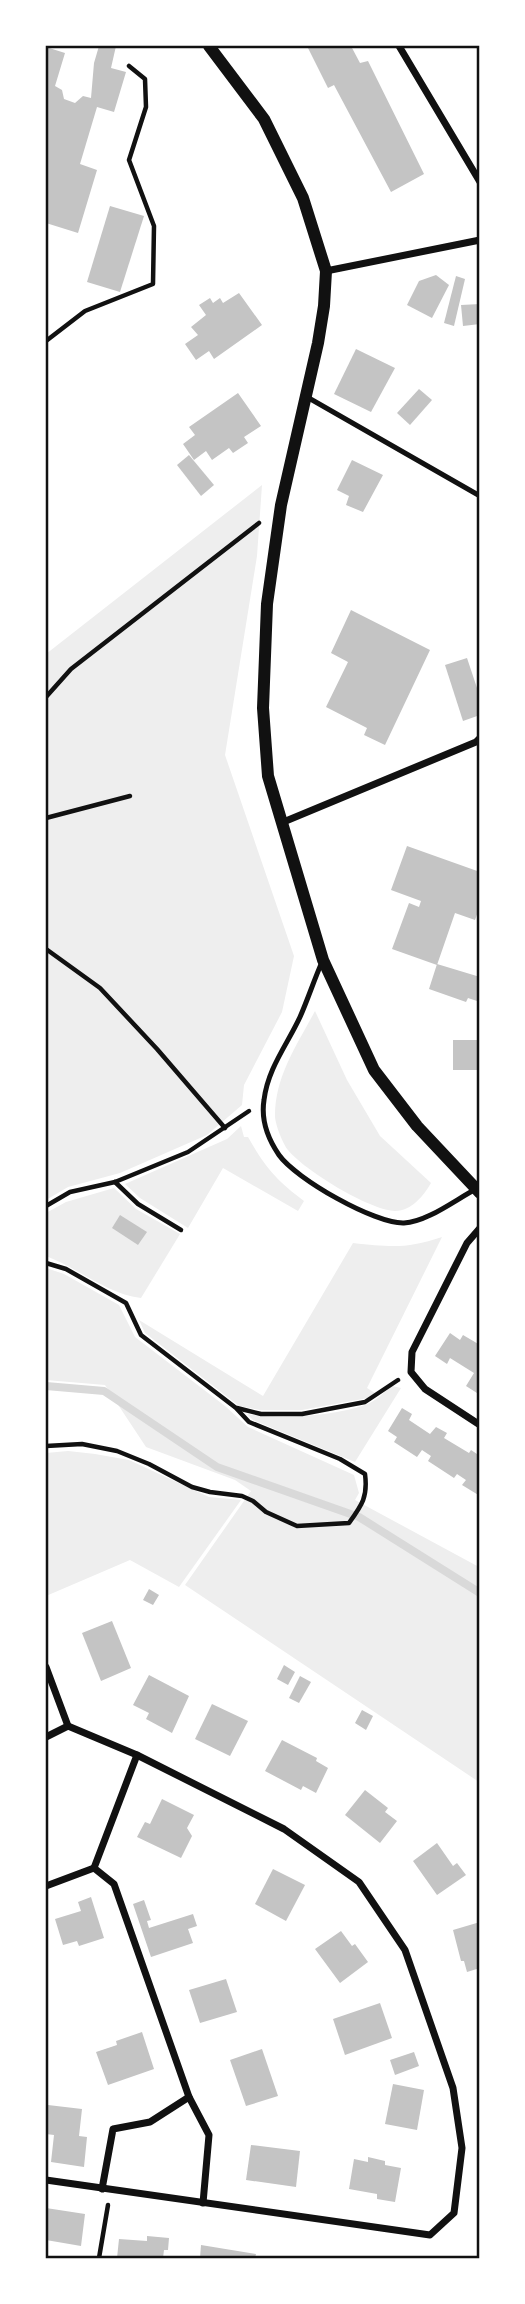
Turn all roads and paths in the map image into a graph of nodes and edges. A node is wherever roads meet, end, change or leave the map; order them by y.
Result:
1 (209, 46) edge
2 (399, 46) edge
3 (129, 66) dead end
4 (480, 182) edge
5 (480, 240) edge
6 (326, 271) junction
7 (46, 341) edge
8 (307, 397) junction
9 (480, 496) edge
10 (281, 506) junction
11 (46, 696) edge
12 (480, 738) edge
13 (130, 796) dead end
14 (46, 818) edge
15 (281, 823) junction
16 (46, 949) edge
17 (323, 960) junction
18 (263, 1101) junction
19 (225, 1128) junction
20 (115, 1182) junction
21 (478, 1190) edge
22 (46, 1206) edge
23 (480, 1228) edge
24 (181, 1230) dead end
25 (46, 1263) edge
26 (411, 1372) junction
27 (236, 1408) junction
28 (480, 1425) edge
29 (46, 1446) edge
30 (46, 1667) edge
31 (68, 1726) junction
32 (46, 1737) edge
33 (137, 1755) junction
34 (94, 1868) junction
35 (46, 1886) edge
36 (189, 2097) junction
37 (46, 2180) edge
38 (106, 2190) junction
39 (203, 2203) junction
40 (99, 2259) edge

1 - 6 street
2 - 4 street
3 - 7 path
5 - 6 street
6 - 8 street
8 - 9 lane
8 - 10 street
10 - 11 path
10 - 15 street
12 - 15 street
13 - 14 path
15 - 17 street
16 - 19 path
17 - 18 lane
17 - 21 street
18 - 19 path
18 - 21 lane
19 - 20 path
20 - 22 path
20 - 24 path
23 - 26 street
25 - 27 path
26 - 27 path
26 - 28 street
27 - 29 path
30 - 31 street
31 - 32 street
31 - 33 street
33 - 34 street
33 - 39 street
34 - 35 street
34 - 36 street
36 - 38 street
36 - 39 street
37 - 38 street
38 - 39 street
38 - 40 path

